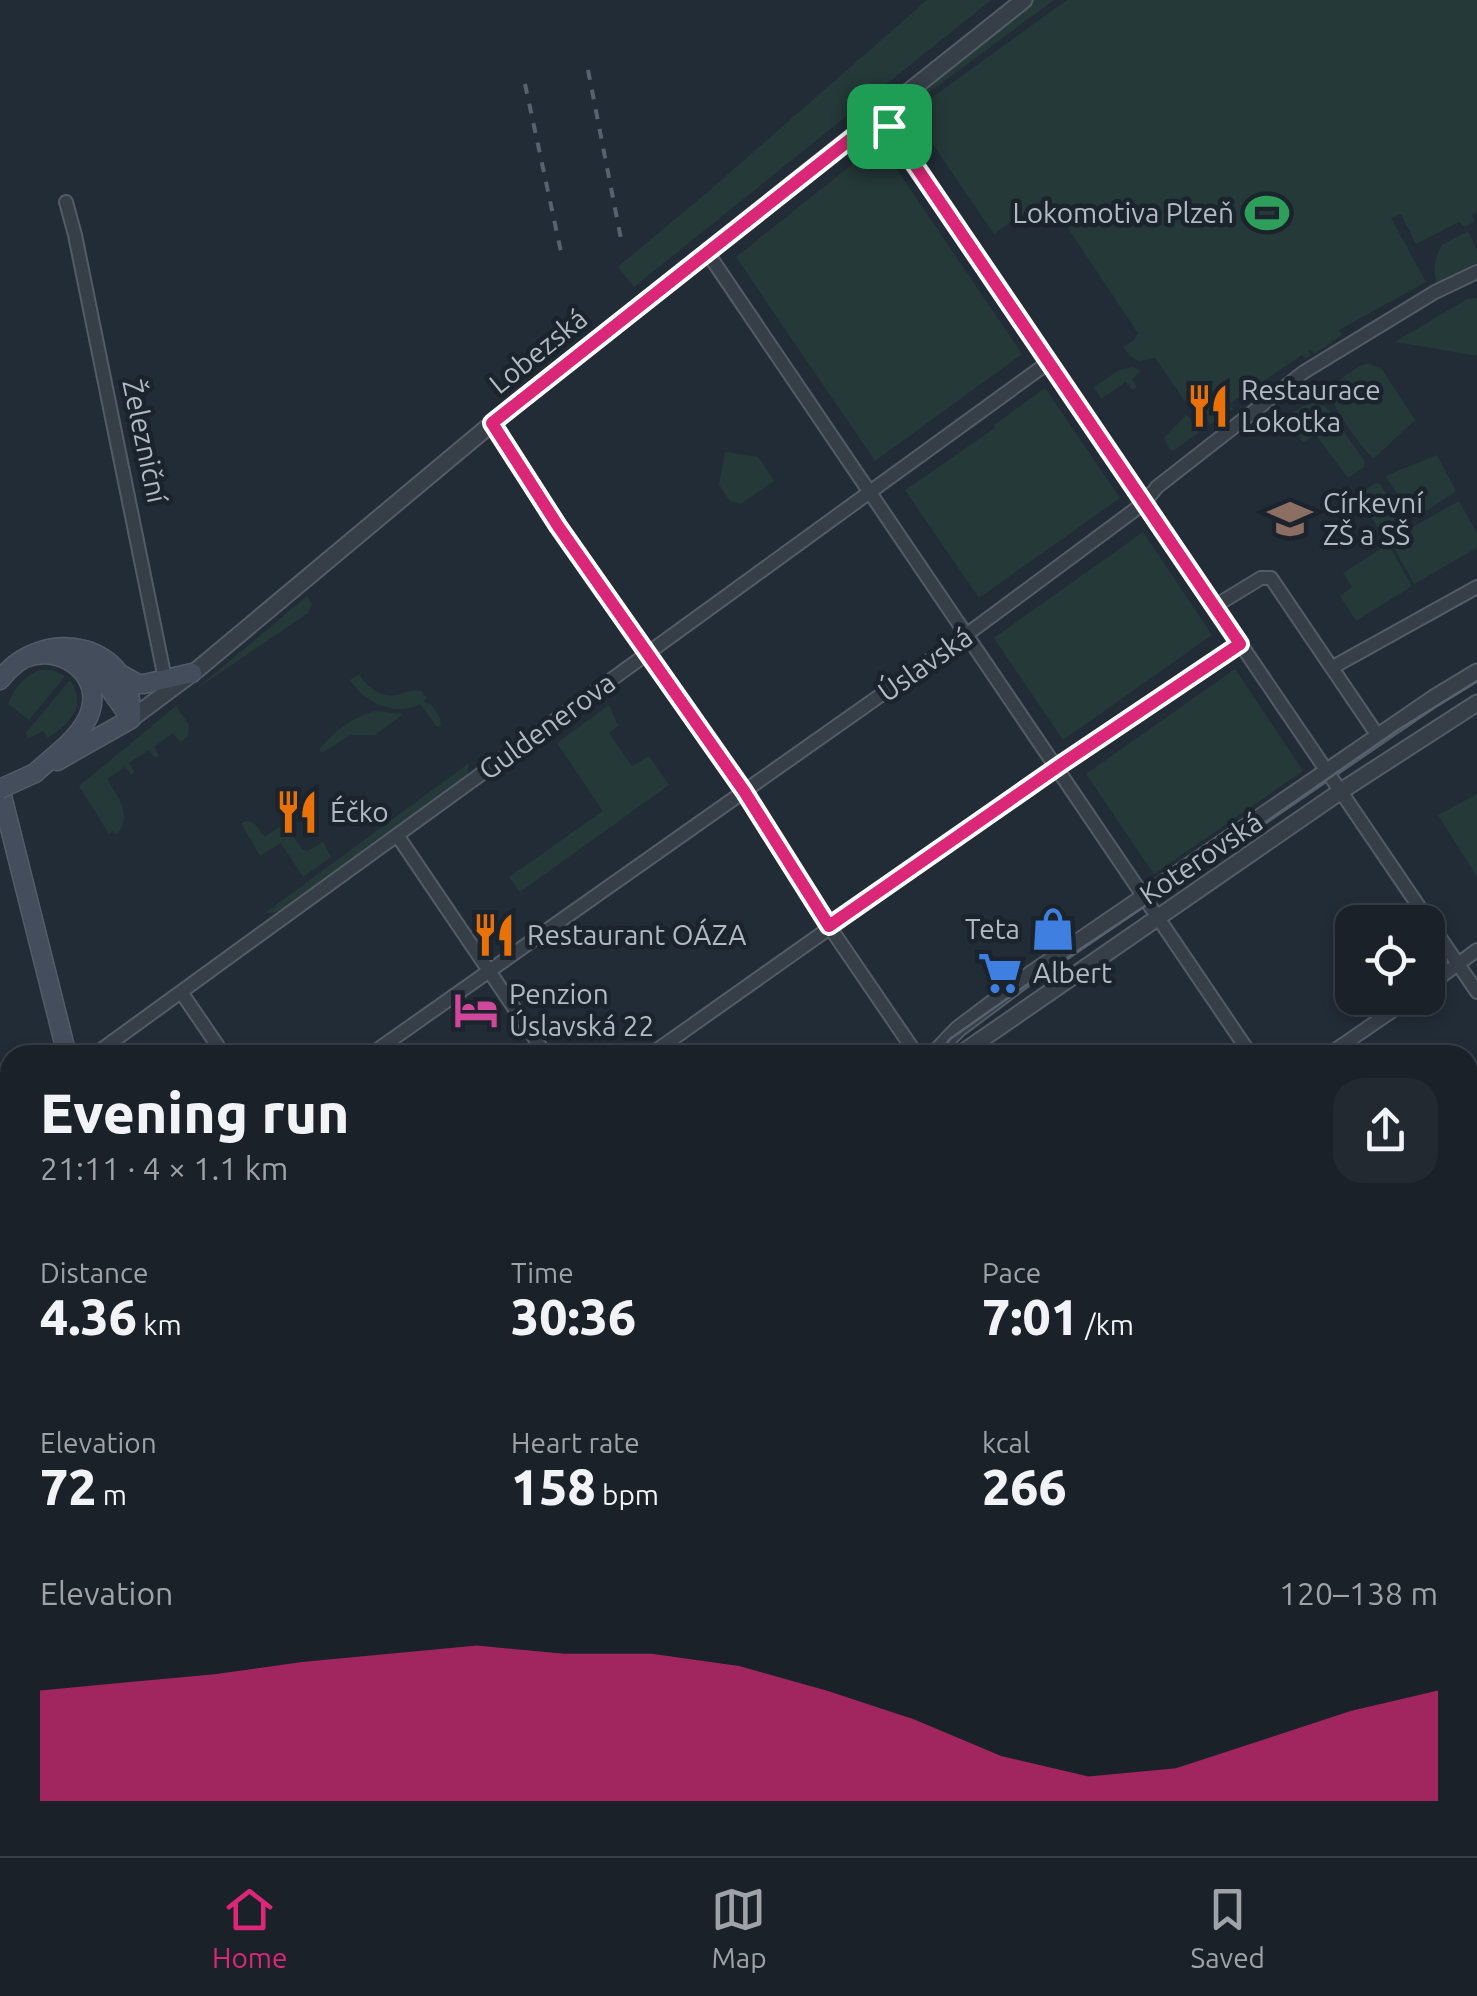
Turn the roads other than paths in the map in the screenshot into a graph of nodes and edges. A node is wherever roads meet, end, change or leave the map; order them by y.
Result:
1 (1024, 0) edge
2 (881, 115) junction
3 (66, 202) dead end
4 (707, 252) junction
5 (1477, 272) edge
6 (1049, 362) junction
7 (492, 423) junction
8 (870, 492) junction
9 (1144, 502) junction
10 (1477, 587) edge
11 (1215, 606) junction
12 (966, 635) junction
13 (1240, 644) junction
14 (648, 654) junction
15 (23, 658) junction
16 (107, 662) junction
17 (1333, 667) junction
18 (1477, 672) edge
19 (192, 673) joint
20 (0, 680) edge
21 (167, 686) junction
22 (1477, 703) edge
23 (138, 713) junction
24 (1378, 736) junction
25 (1056, 768) junction
26 (1327, 772) junction
27 (34, 773) junction
28 (0, 789) edge
29 (744, 791) junction
30 (1340, 791) junction
31 (397, 835) junction
32 (1144, 897) junction
33 (1158, 917) junction
34 (829, 926) junction
35 (1477, 950) edge
36 (1458, 964) junction
37 (489, 971) junction
38 (1445, 974) edge
39 (181, 992) junction
40 (1477, 992) edge
41 (1386, 1015) edge
42 (64, 1045) edge
43 (108, 1045) edge
44 (217, 1045) edge
45 (384, 1045) edge
46 (539, 1045) edge
47 (664, 1045) edge
48 (910, 1045) edge
49 (943, 1045) edge
50 (973, 1045) edge
51 (1244, 1045) edge
52 (1342, 1045) edge

1 - 2 street, Lobezská
2 - 4 street, Lobezská
2 - 6 street
3 - 21 street, Železniční
4 - 7 street, Lobezská
4 - 8 street
5 - 9 street, Úslavská
6 - 8 street, Guldenerova
6 - 9 street
7 - 14 street
7 - 19 street, Lobezská
8 - 12 street
8 - 14 street, Guldenerova
9 - 11 street
9 - 12 street, Úslavská
10 - 17 street
11 - 13 street
11 - 17 street
12 - 25 street
12 - 29 street, Úslavská
13 - 25 street
13 - 26 street
14 - 29 street
14 - 31 street, Guldenerova
15 - 16 main road
15 - 20 main road
15 - 23 main road
15 - 27 main road
16 - 21 main road
16 - 23 main road
17 - 24 street
18 - 24 street, Koterovská
19 - 21 main road
21 - 23 street
22 - 30 street, Koterovská
23 - 27 main road
24 - 26 street, Koterovská
25 - 32 street
25 - 34 street
26 - 30 street
26 - 32 street, Koterovská
27 - 28 main road, bridge
28 - 42 main road
29 - 34 street
29 - 37 street, Úslavská
30 - 33 street, Koterovská
30 - 36 street
31 - 37 street
31 - 39 street, Guldenerova
32 - 33 street
32 - 49 street, Koterovská
33 - 50 street, Koterovská
33 - 51 street
34 - 47 street
34 - 48 street
35 - 36 street
36 - 38 street
36 - 40 street
37 - 45 street, Úslavská
37 - 46 street
39 - 43 street, Guldenerova
39 - 44 street
41 - 52 street

